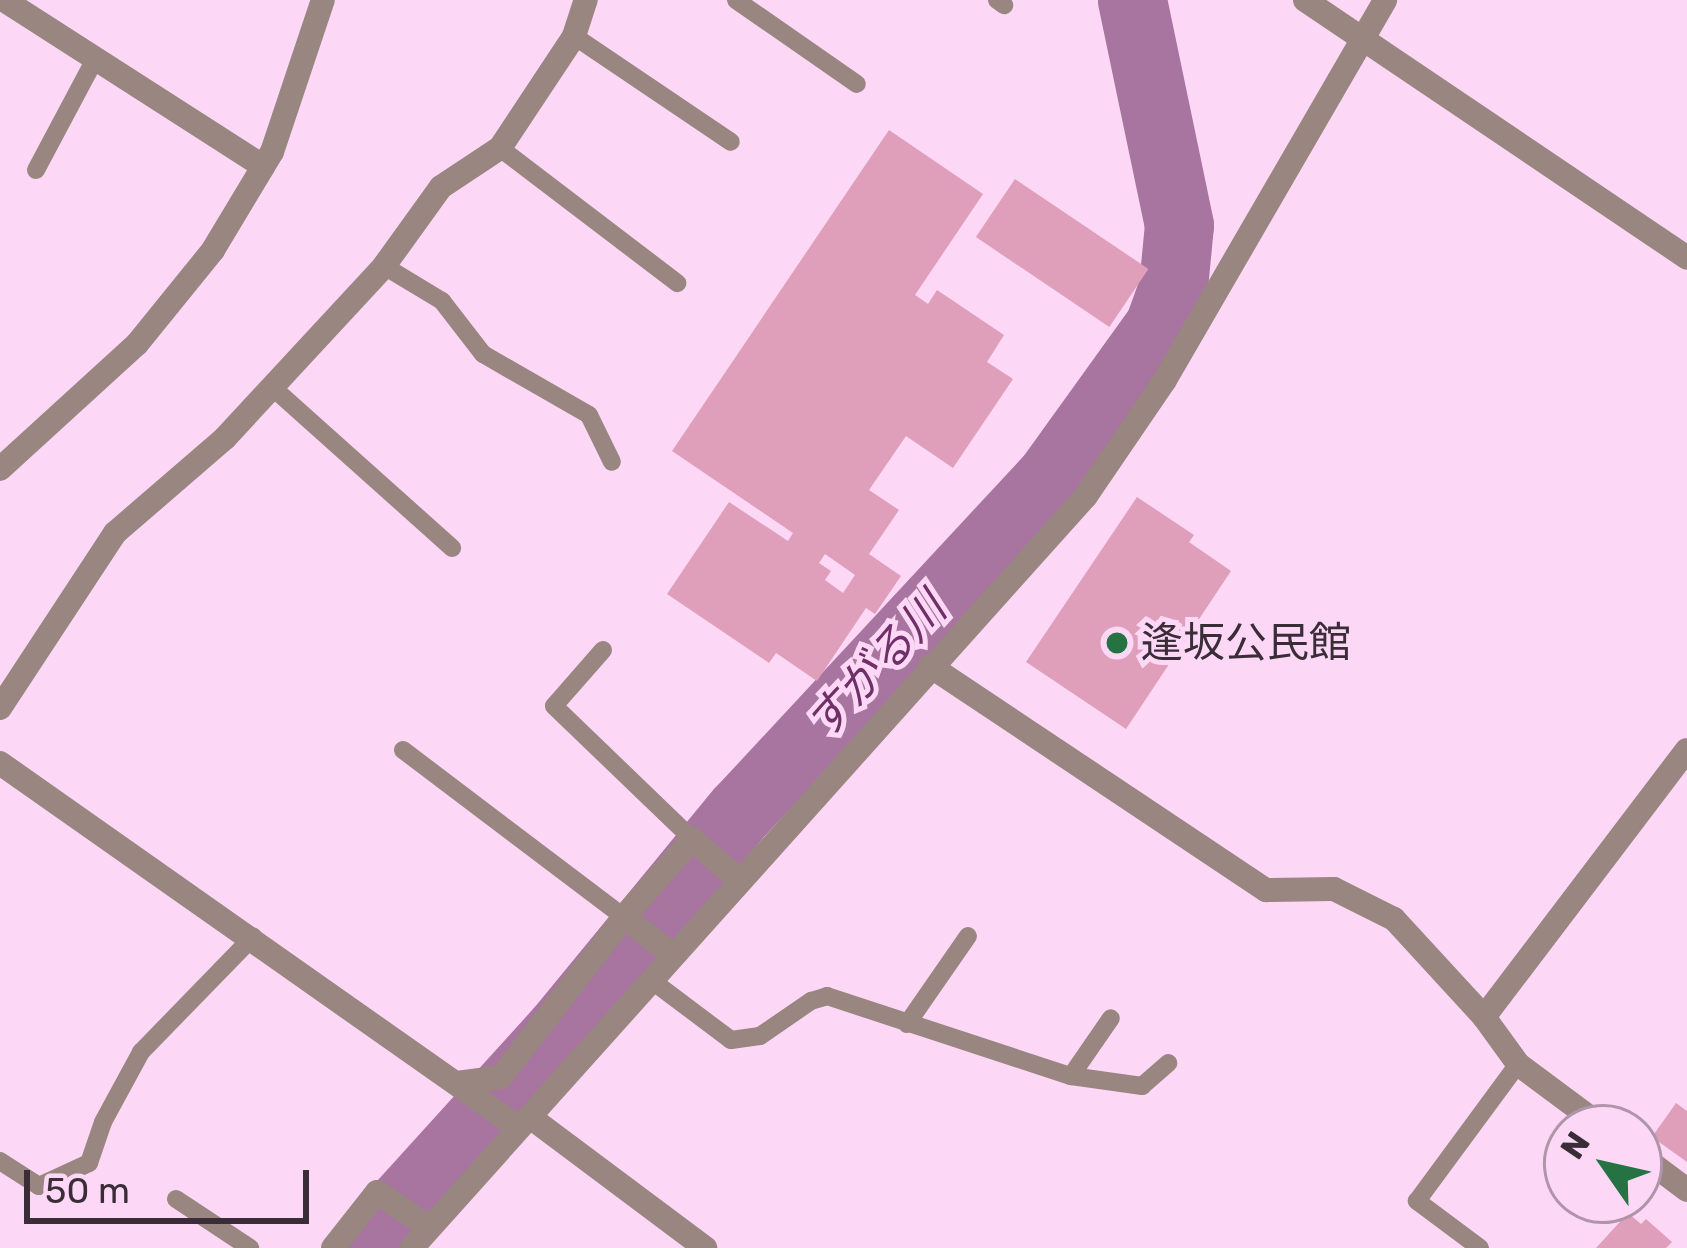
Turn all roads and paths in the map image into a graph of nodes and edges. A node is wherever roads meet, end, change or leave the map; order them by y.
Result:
1 (4, 0) edge
2 (323, 0) edge
3 (586, 0) edge
4 (736, 0) edge
5 (1305, 0) edge
6 (1385, 0) edge
7 (574, 36) junction
8 (1364, 42) junction
9 (95, 59) junction
10 (856, 84) dead end
11 (731, 142) dead end
12 (500, 148) junction
13 (263, 166) junction
14 (36, 170) dead end
15 (1687, 258) edge
16 (384, 266) junction
17 (677, 283) dead end
18 (271, 386) junction
19 (612, 462) dead end
20 (0, 469) edge
21 (452, 548) dead end
22 (603, 650) dead end
23 (930, 666) junction
24 (0, 708) edge
25 (403, 749) dead end
26 (1687, 750) edge
27 (0, 764) edge
28 (694, 841) junction
29 (730, 873) junction
30 (630, 921) junction
31 (968, 936) dead end
32 (254, 937) junction
33 (666, 948) junction
34 (651, 980) junction
35 (1484, 1017) junction
36 (1112, 1018) dead end
37 (907, 1024) junction
38 (1168, 1063) dead end
39 (1518, 1064) junction
40 (1071, 1076) junction
41 (457, 1083) junction
42 (1572, 1104) edge
43 (507, 1114) junction
44 (0, 1161) edge
45 (176, 1198) dead end
46 (421, 1222) junction
47 (250, 1248) edge
48 (333, 1248) edge
49 (412, 1248) edge
50 (704, 1248) edge
51 (1480, 1248) edge

1 - 9 street
2 - 13 street
3 - 7 street
4 - 10 lane
5 - 8 street
6 - 8 street
7 - 11 lane
7 - 12 street
8 - 15 street
8 - 23 street
9 - 13 street
9 - 14 lane
12 - 16 street
12 - 17 lane
13 - 20 street
16 - 18 street
16 - 19 lane
18 - 21 lane
18 - 24 street
22 - 28 lane
23 - 29 street
23 - 35 street
25 - 30 lane
26 - 35 street
27 - 32 street
28 - 29 street
28 - 30 street
29 - 33 street
30 - 33 street
30 - 41 street
31 - 37 lane
32 - 41 street
32 - 44 lane
33 - 34 street
34 - 37 lane
34 - 43 street
35 - 39 street
36 - 40 lane
37 - 40 lane
38 - 40 lane
39 - 42 street
39 - 51 lane
41 - 43 street
43 - 46 street
43 - 50 street
45 - 47 lane
46 - 48 street
46 - 49 street

